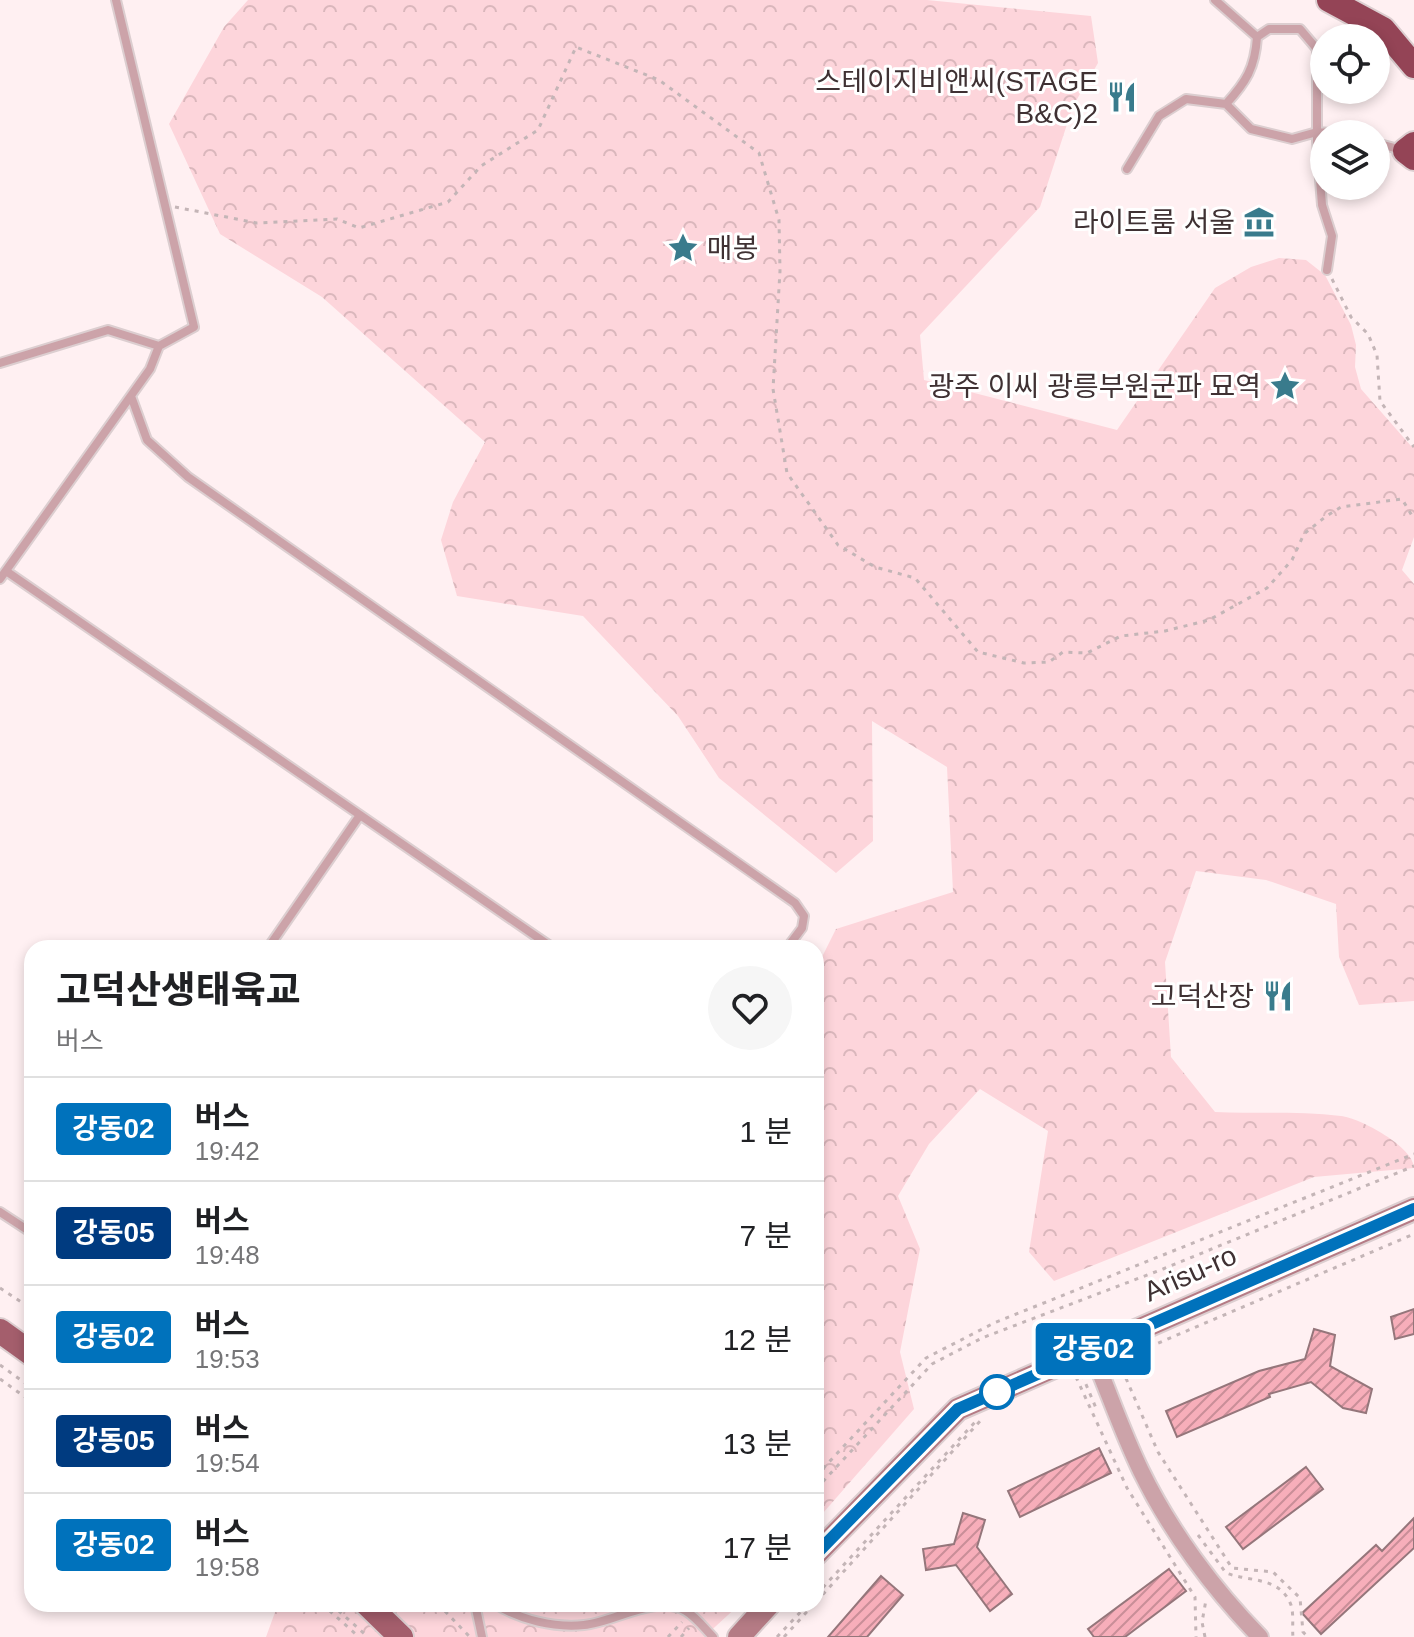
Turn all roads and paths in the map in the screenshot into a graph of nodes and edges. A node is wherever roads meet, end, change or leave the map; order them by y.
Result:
1 (116, 0) edge
2 (1215, 0) edge
3 (1329, 0) edge
4 (1257, 37) junction
5 (1414, 66) edge
6 (1226, 104) junction
7 (1317, 120) edge
8 (1310, 134) edge
9 (1390, 148) edge
10 (1412, 156) edge
11 (1127, 169) dead end
12 (1322, 200) edge
13 (164, 205) junction
14 (1327, 270) joint
15 (159, 346) junction
16 (0, 363) edge
17 (131, 396) junction
18 (1414, 447) edge
19 (1414, 519) edge
20 (3, 575) edge
21 (360, 815) junction
22 (274, 940) edge
23 (541, 940) edge
24 (793, 940) edge
25 (1414, 1154) edge
26 (1414, 1166) edge
27 (1414, 1209) edge
28 (0, 1212) edge
29 (24, 1228) edge
30 (0, 1288) edge
31 (24, 1304) edge
32 (0, 1331) edge
33 (24, 1348) edge
34 (1091, 1350) junction
35 (1118, 1360) dead end
36 (0, 1365) edge
37 (0, 1379) edge
38 (24, 1382) edge
39 (24, 1396) edge
40 (824, 1467) edge
41 (824, 1480) edge
42 (1193, 1529) dead end
43 (824, 1546) edge
44 (331, 1612) edge
45 (340, 1612) edge
46 (375, 1612) edge
47 (446, 1612) edge
48 (477, 1612) edge
49 (512, 1612) edge
50 (642, 1612) edge
51 (687, 1612) edge
52 (762, 1612) edge
53 (800, 1612) edge
54 (807, 1612) edge
55 (359, 1637) edge
56 (368, 1637) edge
57 (401, 1637) edge
58 (470, 1637) edge
59 (482, 1637) edge
60 (713, 1637) edge
61 (739, 1637) edge
62 (777, 1637) edge
63 (784, 1637) edge
64 (1260, 1637) edge
65 (1293, 1637) edge
66 (1308, 1637) edge

1 - 13 lane
2 - 4 lane
3 - 5 highway
4 - 6 lane
4 - 7 lane
6 - 8 lane
6 - 11 lane
9 - 10 lane
12 - 14 lane
13 - 15 lane
13 - 19 path
14 - 18 path
15 - 16 lane
15 - 17 lane
17 - 20 lane
17 - 24 lane
20 - 21 lane
21 - 22 lane
21 - 23 lane
25 - 40 path
26 - 41 path
27 - 34 main road, Arisu-ro
28 - 29 lane
30 - 31 path
32 - 33 main road
34 - 43 main road, Arisu-ro
34 - 64 street
35 - 66 path
36 - 38 path
37 - 39 path
42 - 65 path
44 - 55 path
45 - 56 path
46 - 57 main road
47 - 58 path
48 - 59 lane
49 - 50 lane
51 - 60 lane
52 - 61 main road
53 - 62 path
54 - 63 path

